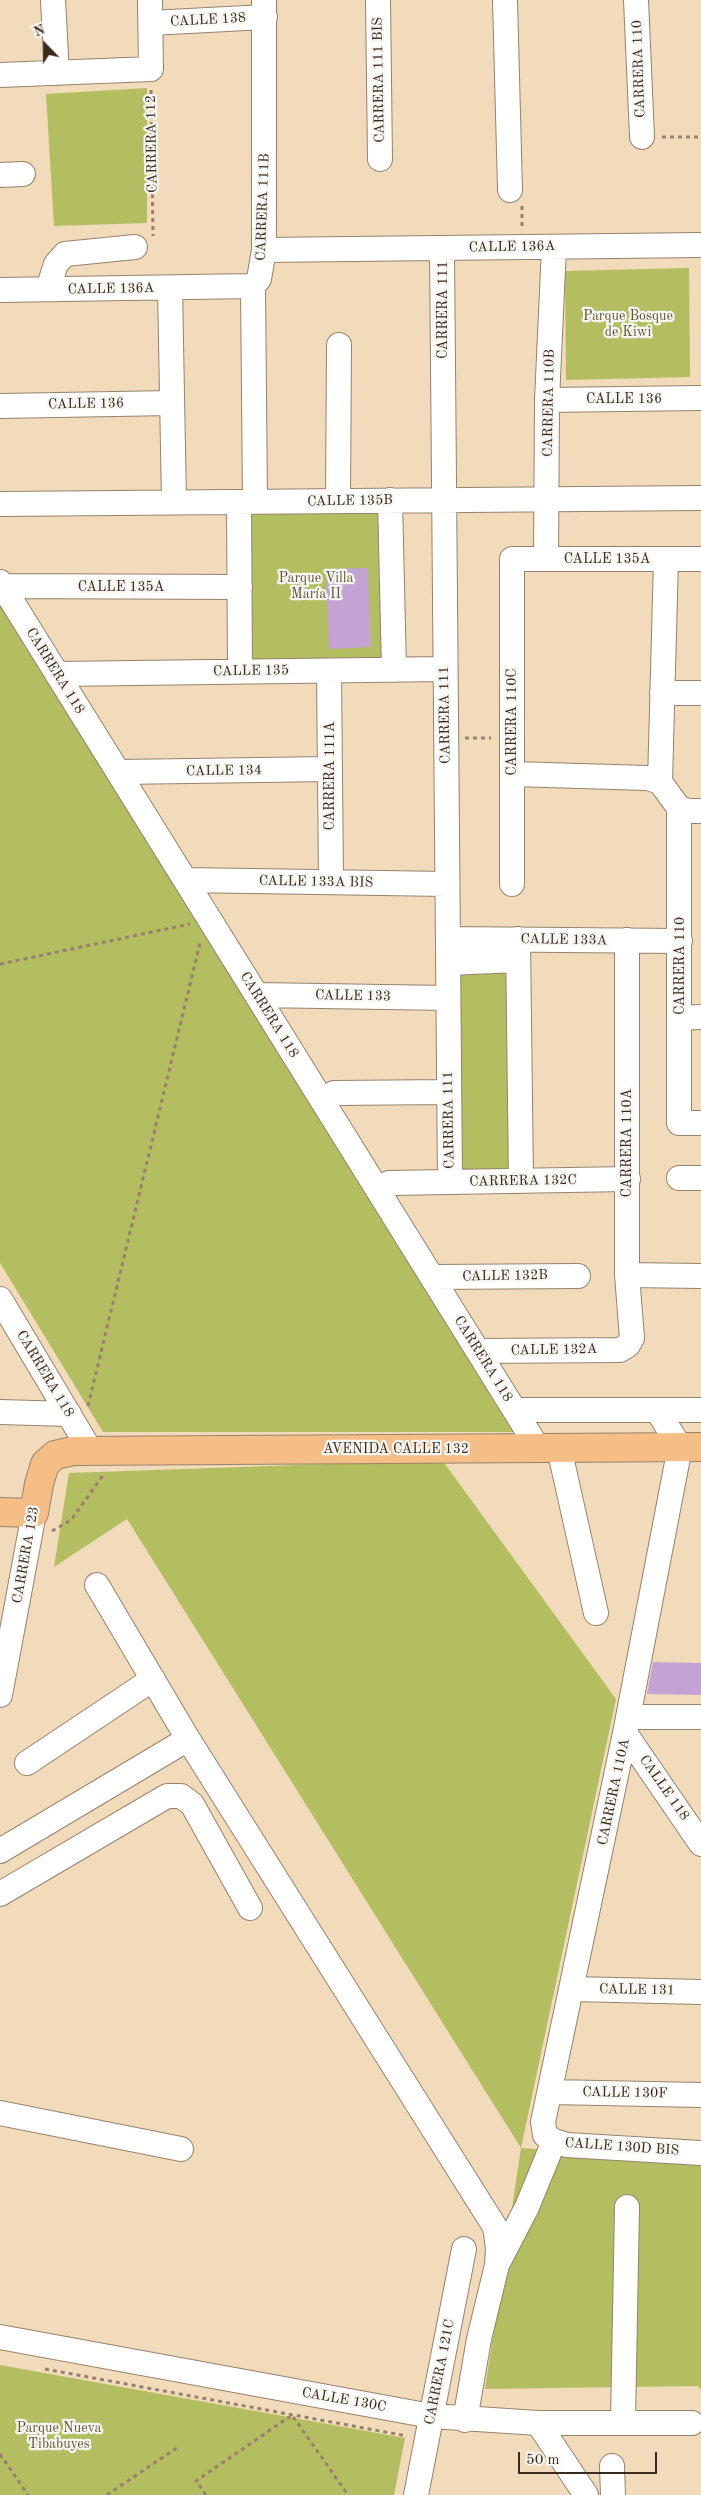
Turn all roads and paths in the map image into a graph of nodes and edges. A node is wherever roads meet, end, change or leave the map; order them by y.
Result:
1 (53, 0) edge
2 (150, 0) edge
3 (378, 0) edge
4 (506, 0) edge
5 (636, 0) edge
6 (264, 9) edge
7 (151, 23) junction
8 (151, 69) junction
9 (57, 73) junction
10 (0, 75) edge
11 (642, 137) joint
12 (701, 137) edge
13 (380, 159) dead end
14 (23, 174) dead end
15 (0, 175) edge
16 (510, 190) joint
17 (144, 242) joint
18 (701, 245) edge
19 (522, 247) junction
20 (554, 247) junction
21 (442, 248) junction
22 (264, 250) junction
23 (253, 286) junction
24 (170, 288) junction
25 (48, 289) junction
26 (0, 290) edge
27 (339, 345) dead end
28 (701, 398) edge
29 (548, 400) junction
30 (172, 403) junction
31 (0, 406) edge
32 (701, 498) edge
33 (548, 499) junction
34 (390, 500) junction
35 (443, 500) junction
36 (338, 501) junction
37 (174, 502) junction
38 (247, 502) junction
39 (0, 504) edge
40 (512, 559) joint
41 (546, 559) junction
42 (666, 559) junction
43 (701, 559) edge
44 (1, 584) edge
45 (240, 587) junction
46 (445, 669) junction
47 (394, 670) junction
48 (240, 671) junction
49 (329, 671) junction
50 (56, 674) junction
51 (662, 693) junction
52 (701, 693) edge
53 (512, 737) junction
54 (446, 739) junction
55 (330, 769) junction
56 (118, 772) junction
57 (512, 774) junction
58 (660, 782) junction
59 (690, 809) edge
60 (185, 880) junction
61 (331, 882) junction
62 (447, 884) junction
63 (512, 884) dead end
64 (208, 920) junction
65 (448, 939) junction
66 (627, 940) junction
67 (680, 941) junction
68 (518, 950) junction
69 (448, 963) junction
70 (0, 964) edge
71 (257, 995) junction
72 (448, 998) junction
73 (690, 1018) edge
74 (449, 1092) junction
75 (334, 1093) dead end
76 (690, 1123) edge
77 (628, 1178) junction
78 (521, 1181) junction
79 (450, 1182) junction
80 (389, 1184) dead end
81 (627, 1275) junction
82 (578, 1276) dead end
83 (701, 1276) edge
84 (433, 1277) junction
85 (4, 1312) edge
86 (628, 1345) joint
87 (478, 1351) junction
88 (515, 1410) junction
89 (657, 1410) junction
90 (701, 1410) edge
91 (69, 1414) junction
92 (4, 1418) edge
93 (691, 1447) edge
94 (548, 1448) junction
95 (94, 1451) junction
96 (0, 1512) edge
97 (34, 1513) junction
98 (28, 1545) junction
99 (97, 1585) dead end
100 (596, 1613) dead end
101 (153, 1679) junction
102 (0, 1695) edge
103 (701, 1717) edge
104 (627, 1725) junction
105 (188, 1739) junction
106 (27, 1763) dead end
107 (691, 1814) edge
108 (701, 1844) edge
109 (0, 1851) edge
110 (0, 1894) edge
111 (250, 1908) dead end
112 (573, 1989) junction
113 (701, 1992) edge
114 (550, 2092) junction
115 (701, 2094) edge
116 (0, 2113) edge
117 (549, 2138) junction
118 (182, 2149) dead end
119 (701, 2153) edge
120 (627, 2207) dead end
121 (464, 2249) dead end
122 (496, 2265) junction
123 (0, 2337) edge
124 (39, 2368) dead end
125 (292, 2415) junction
126 (431, 2416) junction
127 (465, 2420) junction
128 (623, 2421) junction
129 (538, 2422) junction
130 (692, 2423) dead end
131 (426, 2440) junction
132 (178, 2447) dead end
133 (0, 2454) edge
134 (612, 2466) dead end
135 (582, 2493) edge
136 (28, 2495) edge
137 (107, 2495) edge
138 (206, 2495) edge
139 (348, 2495) edge
140 (416, 2495) edge
141 (613, 2495) edge

1 - 9 street
2 - 7 street
3 - 13 street, CARRERA 111 BIS
4 - 16 street
5 - 11 street, CARRERA 110
6 - 7 street, CALLE 138
6 - 22 street, CARRERA 111B
7 - 8 street
8 - 9 street
8 - 17 path, CARRERA 112
9 - 10 street
11 - 12 path
14 - 15 street
16 - 19 path
17 - 25 street
18 - 20 street, CALLE 136A
19 - 20 street, CALLE 136A
19 - 21 street, CALLE 136A
20 - 29 street, CARRERA 110B
21 - 22 street, CALLE 136A
21 - 35 street, CARRERA 111
22 - 23 street, CARRERA 111B
23 - 24 street, CALLE 136A
23 - 38 street, CARRERA 111B
24 - 25 street, CALLE 136A
24 - 30 street
25 - 26 street, CALLE 136A
27 - 36 street
28 - 29 street, CALLE 136
29 - 33 street, CARRERA 110B
30 - 31 street, CALLE 136
30 - 37 street
32 - 33 street, CALLE 135B
33 - 35 street, CALLE 135B
33 - 41 street, CARRERA 110B
34 - 35 street, CALLE 135B
34 - 36 street, CALLE 135B
34 - 47 street
35 - 46 street, CARRERA 111
36 - 38 street, CALLE 135B
37 - 38 street, CALLE 135B
37 - 39 street, CALLE 135B
38 - 45 street, CARRERA 111B
40 - 41 street, CALLE 135A
40 - 53 street, CARRERA 110C
41 - 42 street, CALLE 135A
42 - 43 street, CALLE 135A
42 - 51 street
44 - 45 street, CALLE 135A
44 - 50 street, CARRERA 118
45 - 48 street, CARRERA 111B
46 - 47 street, CALLE 135
46 - 54 street, CARRERA 111
47 - 49 street, CALLE 135
48 - 49 street, CALLE 135
48 - 50 street, CALLE 135
49 - 55 street, CARRERA 111A
50 - 56 street, CARRERA 118
51 - 52 street
51 - 58 street
53 - 54 path
53 - 57 street, CARRERA 110C
54 - 62 street, CARRERA 111
55 - 56 street, CALLE 134
55 - 61 street, CARRERA 111A
56 - 60 street, CARRERA 118
57 - 58 street
57 - 63 street, CARRERA 110C
58 - 59 street
59 - 67 street, CARRERA 110
60 - 61 street, CALLE 133A BIS
60 - 64 street, CARRERA 118
61 - 62 street, CALLE 133A BIS
62 - 65 street, CARRERA 111
64 - 70 path
64 - 71 street, CARRERA 118
64 - 95 path
65 - 68 street, CALLE 133A
65 - 69 street, CARRERA 111
66 - 67 street, CALLE 133A
66 - 68 street, CALLE 133A
66 - 77 street, CARRERA 110A
67 - 73 street, CARRERA 110
68 - 69 street
68 - 78 street
69 - 72 street, CARRERA 111
71 - 72 street, CALLE 133
71 - 84 street, CARRERA 118
72 - 74 street, CARRERA 111
73 - 76 street, CARRERA 110
74 - 75 street
74 - 79 street, CARRERA 111
77 - 78 street, CARRERA 132C
77 - 81 street, CARRERA 110A
78 - 79 street, CARRERA 132C
79 - 80 street, CARRERA 132C
81 - 83 street
81 - 86 street, CARRERA 110A
82 - 84 street, CALLE 132B
84 - 87 street, CARRERA 118
85 - 91 street, CARRERA 118
86 - 87 street, CALLE 132A
87 - 88 street, CARRERA 118
88 - 89 street
88 - 94 street, CARRERA 118
89 - 90 street
89 - 93 street
91 - 92 street
91 - 95 street, CARRERA 118
93 - 94 main road, AVENIDA CALLE 132
93 - 104 street, CARRERA 110A
94 - 95 main road, AVENIDA CALLE 132
94 - 100 street, CARRERA 118
95 - 97 main road, CARRERA 123
95 - 98 path
96 - 97 main road
97 - 98 street, CARRERA 123
98 - 102 street, CARRERA 123
99 - 101 street
101 - 105 street
101 - 106 street
103 - 104 street
104 - 107 street, CALLE 118
104 - 112 street, CARRERA 110A
105 - 109 street
105 - 122 street
107 - 108 street, CALLE 118
110 - 111 street
112 - 113 street, CALLE 131
112 - 114 street, CARRERA 110A
114 - 115 street, CALLE 130F
114 - 117 street, CARRERA 110A
116 - 118 street
117 - 119 street, CALLE 130D BIS
117 - 122 street
120 - 128 street
121 - 126 street, CARRERA 121C
122 - 127 street
123 - 126 street, CALLE 130C
124 - 125 path
125 - 131 path
125 - 138 path
125 - 139 path
126 - 127 street, CALLE 130C
126 - 131 street, CARRERA 121C
127 - 129 street, CALLE 130C
128 - 129 street, CALLE 130C
128 - 130 street, CALLE 130C
129 - 135 street
131 - 140 street, CARRERA 121C
132 - 137 path
133 - 136 path
134 - 141 street

